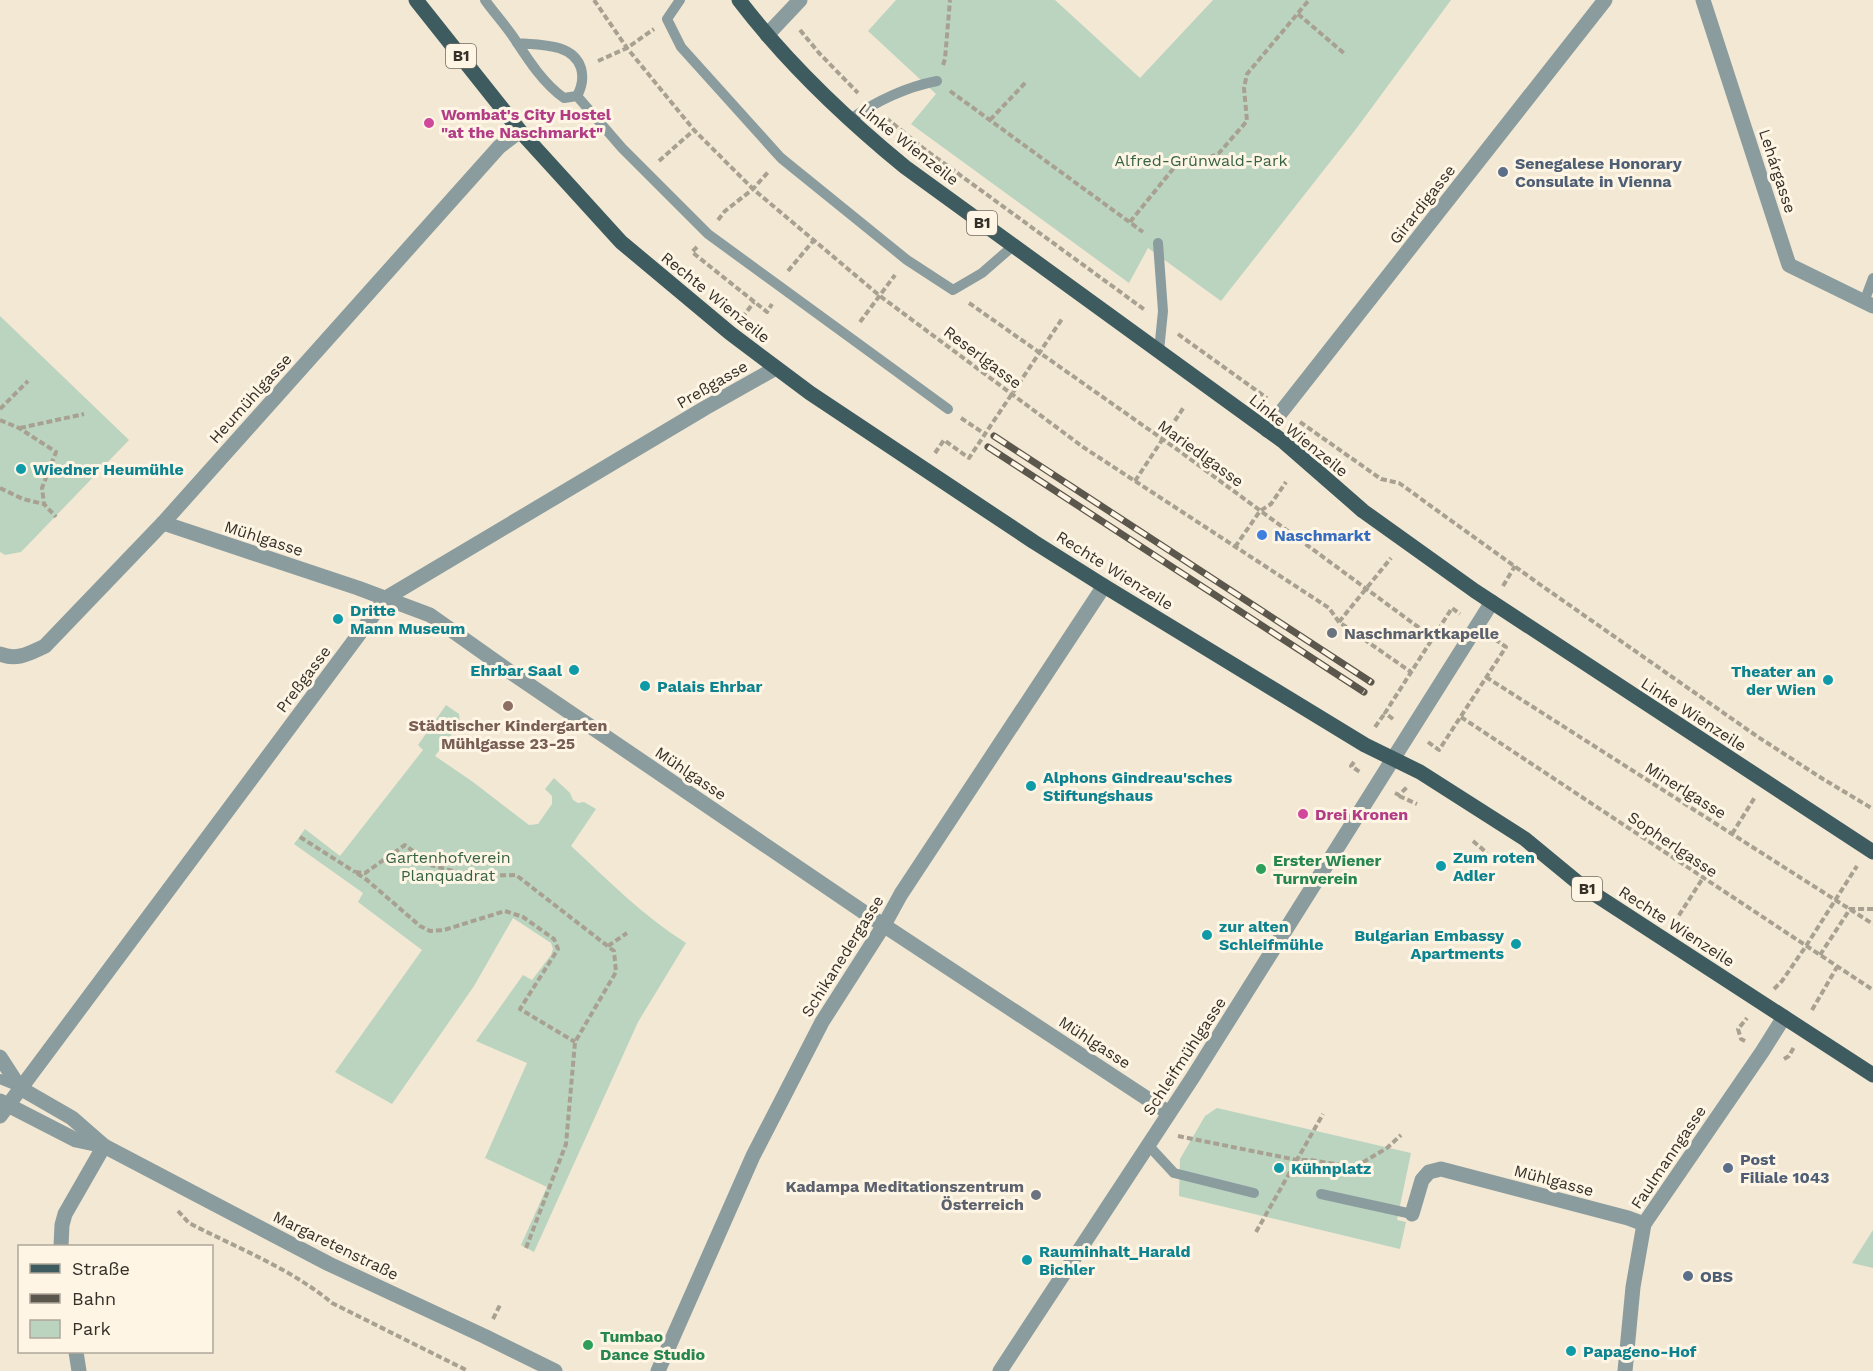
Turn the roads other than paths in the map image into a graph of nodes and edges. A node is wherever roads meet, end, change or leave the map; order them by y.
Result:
1 (416, 0) edge
2 (485, 0) edge
3 (680, 0) edge
4 (739, 0) edge
5 (800, 0) edge
6 (1605, 0) edge
7 (1703, 0) edge
8 (767, 35) junction
9 (517, 43) junction
10 (937, 81) road end
11 (577, 96) junction
12 (849, 120) junction
13 (520, 131) junction
14 (1158, 243) road end
15 (1013, 246) junction
16 (1873, 278) edge
17 (1869, 304) edge
18 (1159, 351) junction
19 (776, 368) junction
20 (948, 409) road end
21 (1267, 430) junction
22 (163, 523) junction
23 (1104, 586) junction
24 (386, 598) junction
25 (1492, 602) junction
26 (1, 660) edge
27 (1393, 759) junction
28 (1871, 850) edge
29 (884, 925) junction
30 (1784, 1017) junction
31 (0, 1057) edge
32 (1873, 1075) edge
33 (0, 1079) edge
34 (20, 1088) junction
35 (2, 1107) edge
36 (1169, 1113) junction
37 (1152, 1139) junction
38 (104, 1146) junction
39 (1254, 1193) dead end
40 (1321, 1194) dead end
41 (1412, 1214) joint
42 (1644, 1224) junction
43 (62, 1245) edge
44 (76, 1353) edge
45 (79, 1371) edge
46 (555, 1371) edge
47 (658, 1371) edge
48 (1000, 1371) edge
49 (1625, 1371) edge

1 - 13 main road, Rechte Wienzeile / B1
2 - 9 lane
3 - 15 lane
4 - 8 main road, Linke Wienzeile / B1
5 - 8 street
6 - 21 street, Girardigasse
7 - 17 street, Lehárgasse
8 - 12 main road, Linke Wienzeile / B1
9 - 11 lane
9 - 11 lane
10 - 12 lane
11 - 20 lane
12 - 15 main road, Linke Wienzeile / B1
13 - 19 main road, Rechte Wienzeile / B1
13 - 22 street, Heumühlgasse
14 - 18 lane
15 - 18 main road, Linke Wienzeile / B1
16 - 17 lane
18 - 21 main road, Linke Wienzeile / B1
19 - 23 main road, Rechte Wienzeile / B1
19 - 24 street, Preßgasse
21 - 25 main road, Linke Wienzeile / B1
22 - 24 street, Mühlgasse
22 - 26 street, Heumühlgasse
23 - 27 main road, Rechte Wienzeile / B1
23 - 29 street, Schikanedergasse
24 - 29 street, Mühlgasse
24 - 34 street, Preßgasse
25 - 27 street, Schleifmühlgasse
25 - 28 main road, Linke Wienzeile / B1
27 - 30 main road, Rechte Wienzeile / B1
27 - 36 street, Schleifmühlgasse
29 - 36 street, Mühlgasse
29 - 47 street, Schikanedergasse
30 - 32 main road, Rechte Wienzeile / B1
30 - 42 street, Faulmanngasse
31 - 34 street
33 - 34 lane
34 - 35 street, Preßgasse
34 - 38 street, Margaretenstraße
35 - 38 street, Margaretenstraße
36 - 37 street, Schleifmühlgasse
37 - 39 lane
37 - 48 street, Schleifmühlgasse
38 - 43 street
38 - 46 street, Margaretenstraße
40 - 41 lane
41 - 42 street, Mühlgasse
42 - 49 street, Faulmanngasse
44 - 45 street

